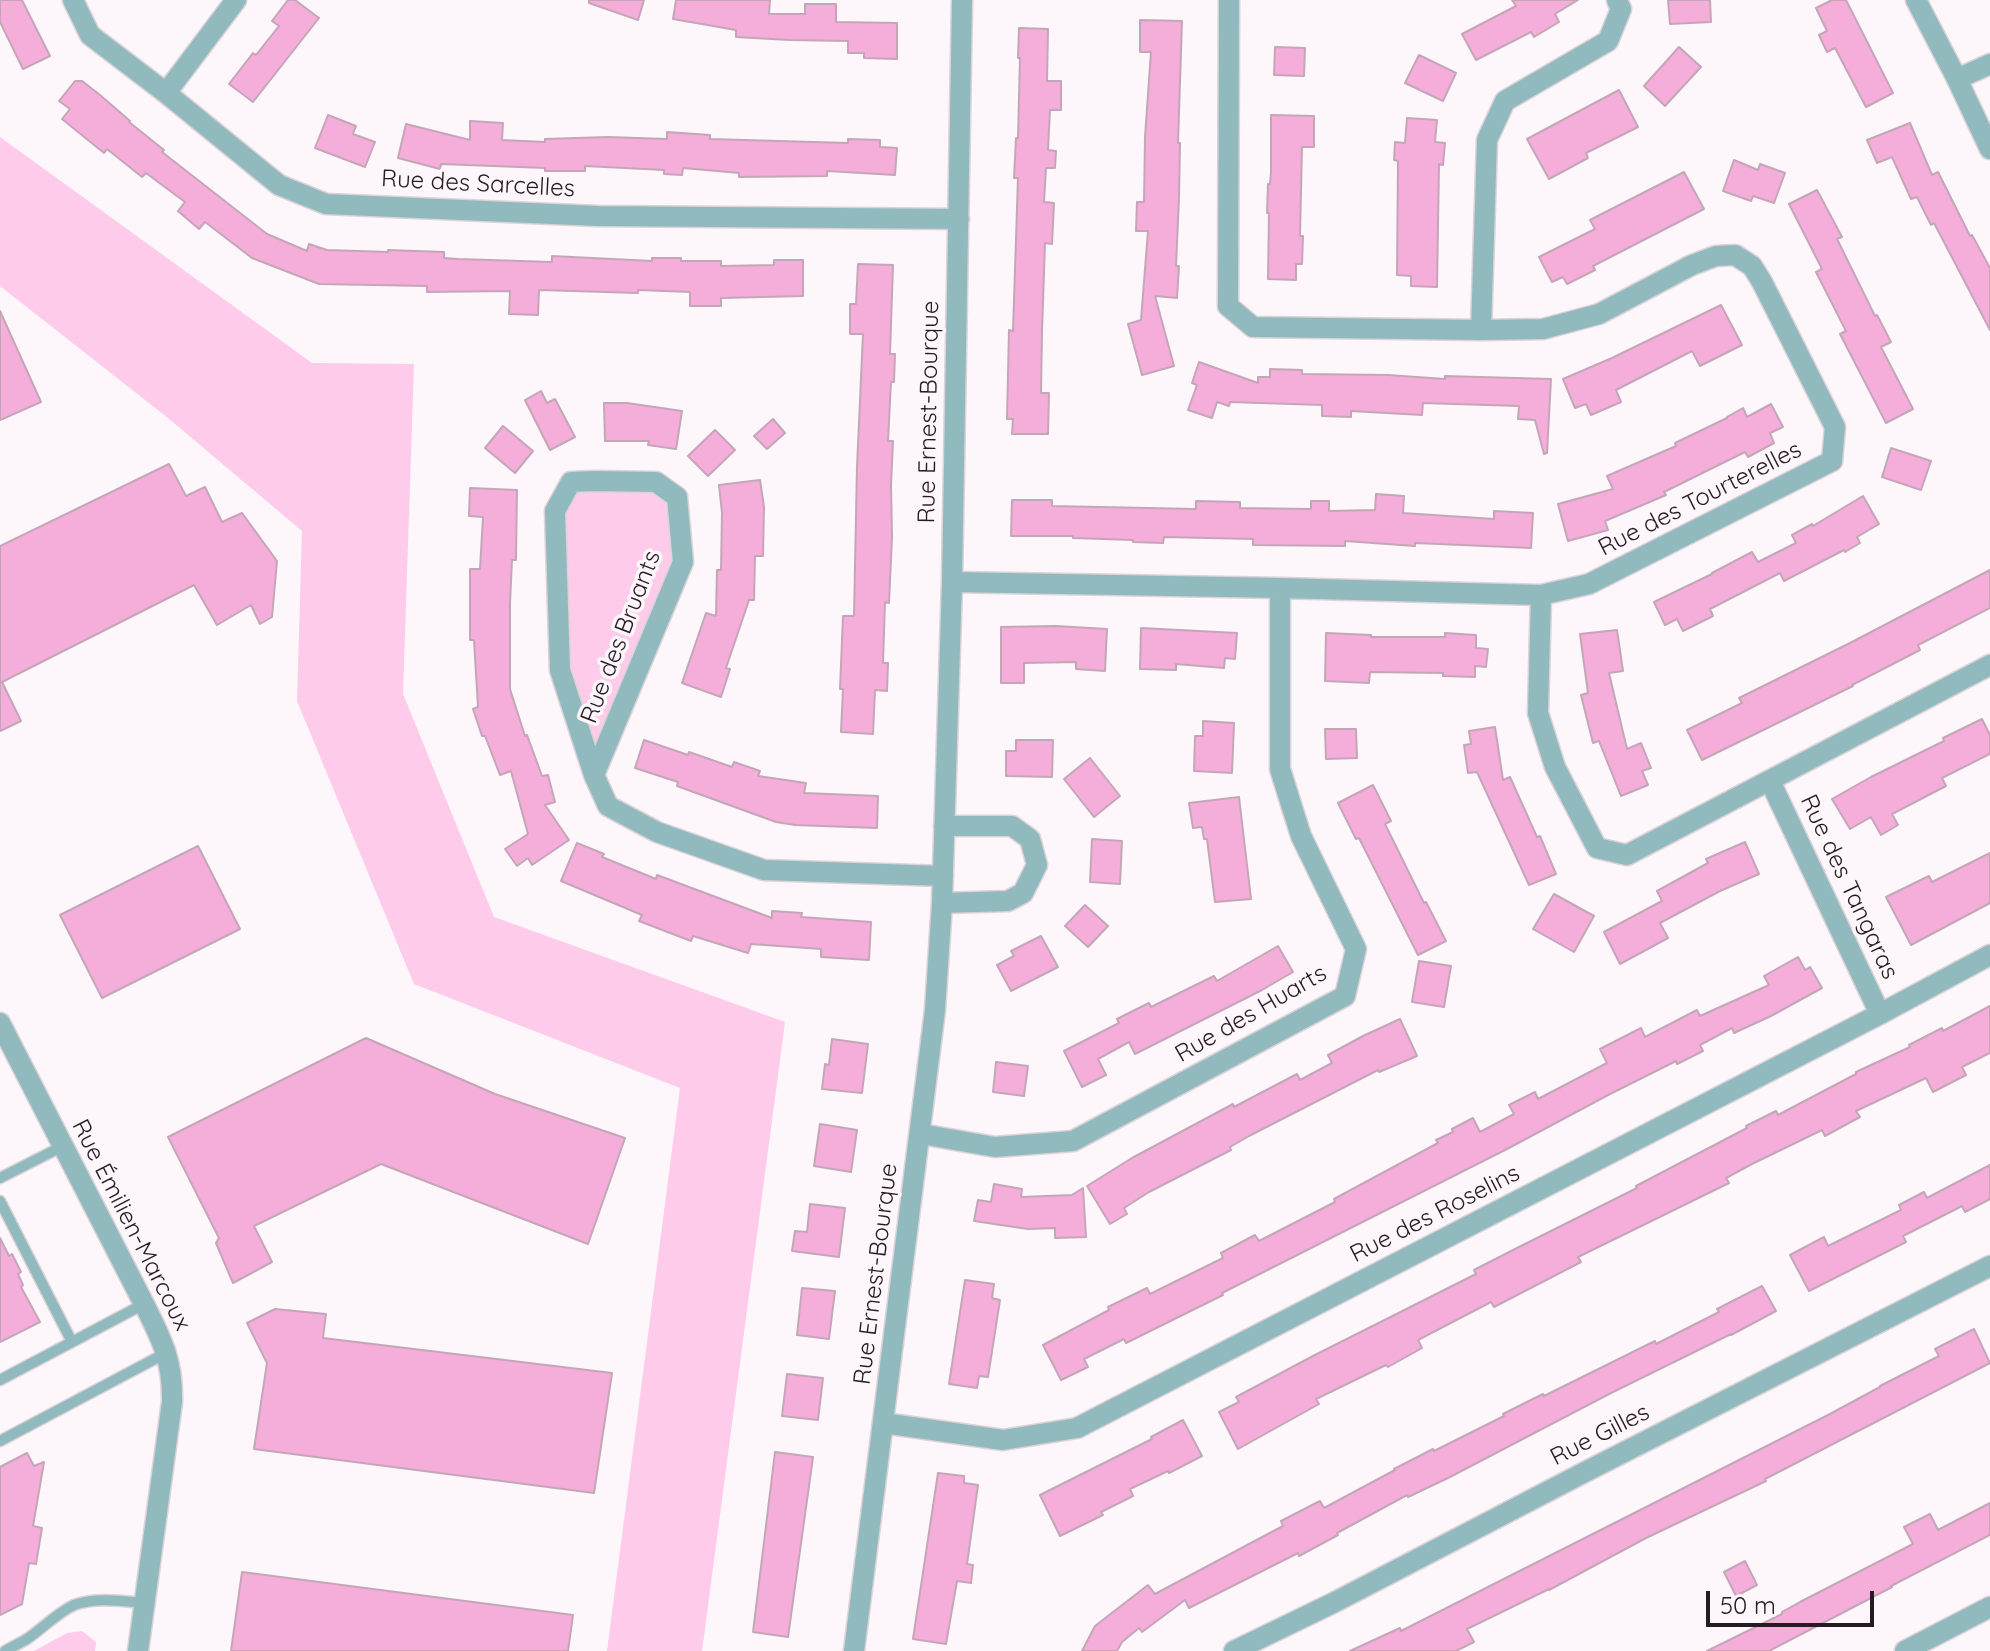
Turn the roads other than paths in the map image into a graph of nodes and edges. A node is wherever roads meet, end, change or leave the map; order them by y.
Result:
1 (73, 0) edge
2 (236, 0) edge
3 (962, 0) edge
4 (1229, 0) edge
5 (1617, 0) edge
6 (1916, 0) edge
7 (1990, 64) edge
8 (1957, 79) junction
9 (166, 93) junction
10 (1990, 149) edge
11 (959, 219) junction
12 (1481, 330) junction
13 (952, 582) junction
14 (1280, 588) junction
15 (1541, 595) junction
16 (1990, 665) edge
17 (594, 775) junction
18 (1770, 781) junction
19 (944, 826) junction
20 (943, 876) junction
21 (942, 903) junction
22 (1990, 955) edge
23 (1880, 1014) junction
24 (0, 1023) edge
25 (921, 1134) junction
26 (63, 1146) junction
27 (0, 1178) edge
28 (0, 1201) edge
29 (1990, 1266) edge
30 (144, 1304) junction
31 (72, 1342) junction
32 (166, 1353) junction
33 (0, 1380) edge
34 (883, 1423) junction
35 (0, 1441) edge
36 (144, 1603) junction
37 (1990, 1607) edge
38 (5, 1651) edge
39 (138, 1651) edge
40 (854, 1651) edge
41 (1234, 1651) edge
42 (1905, 1651) edge

1 - 9 street, Rue des Sarcelles
2 - 9 street
3 - 11 street, Rue Ernest-Bourque
4 - 12 street, Rue des Tourterelles
5 - 12 street
6 - 8 street
7 - 8 street
8 - 10 street
9 - 11 street, Rue des Sarcelles
11 - 13 street, Rue Ernest-Bourque
12 - 15 street, Rue des Tourterelles
13 - 14 street, Rue des Tourterelles
13 - 19 street, Rue Ernest-Bourque
14 - 15 street, Rue des Tourterelles
14 - 25 street, Rue des Huarts
15 - 18 street, Rue des Tangaras
16 - 18 street, Rue des Tangaras
17 - 17 street, Rue des Bruants
17 - 20 street, Rue des Bruants
18 - 23 street, Rue des Tangaras
19 - 20 street, Rue Ernest-Bourque
19 - 21 street
20 - 21 street, Rue Ernest-Bourque
21 - 25 street, Rue Ernest-Bourque
22 - 23 street, Rue des Roselins
23 - 34 street, Rue des Roselins
24 - 26 street, Rue Émilien-Marcoux
25 - 34 street, Rue Ernest-Bourque
26 - 27 lane
26 - 30 street, Rue Émilien-Marcoux
28 - 31 lane
29 - 41 street, Rue Gilles
30 - 31 lane
30 - 32 street, Rue Émilien-Marcoux
31 - 33 lane
32 - 35 lane
32 - 36 street, Rue Émilien-Marcoux
34 - 40 street, Rue Ernest-Bourque
36 - 38 lane
36 - 39 street, Rue Émilien-Marcoux
37 - 42 street

